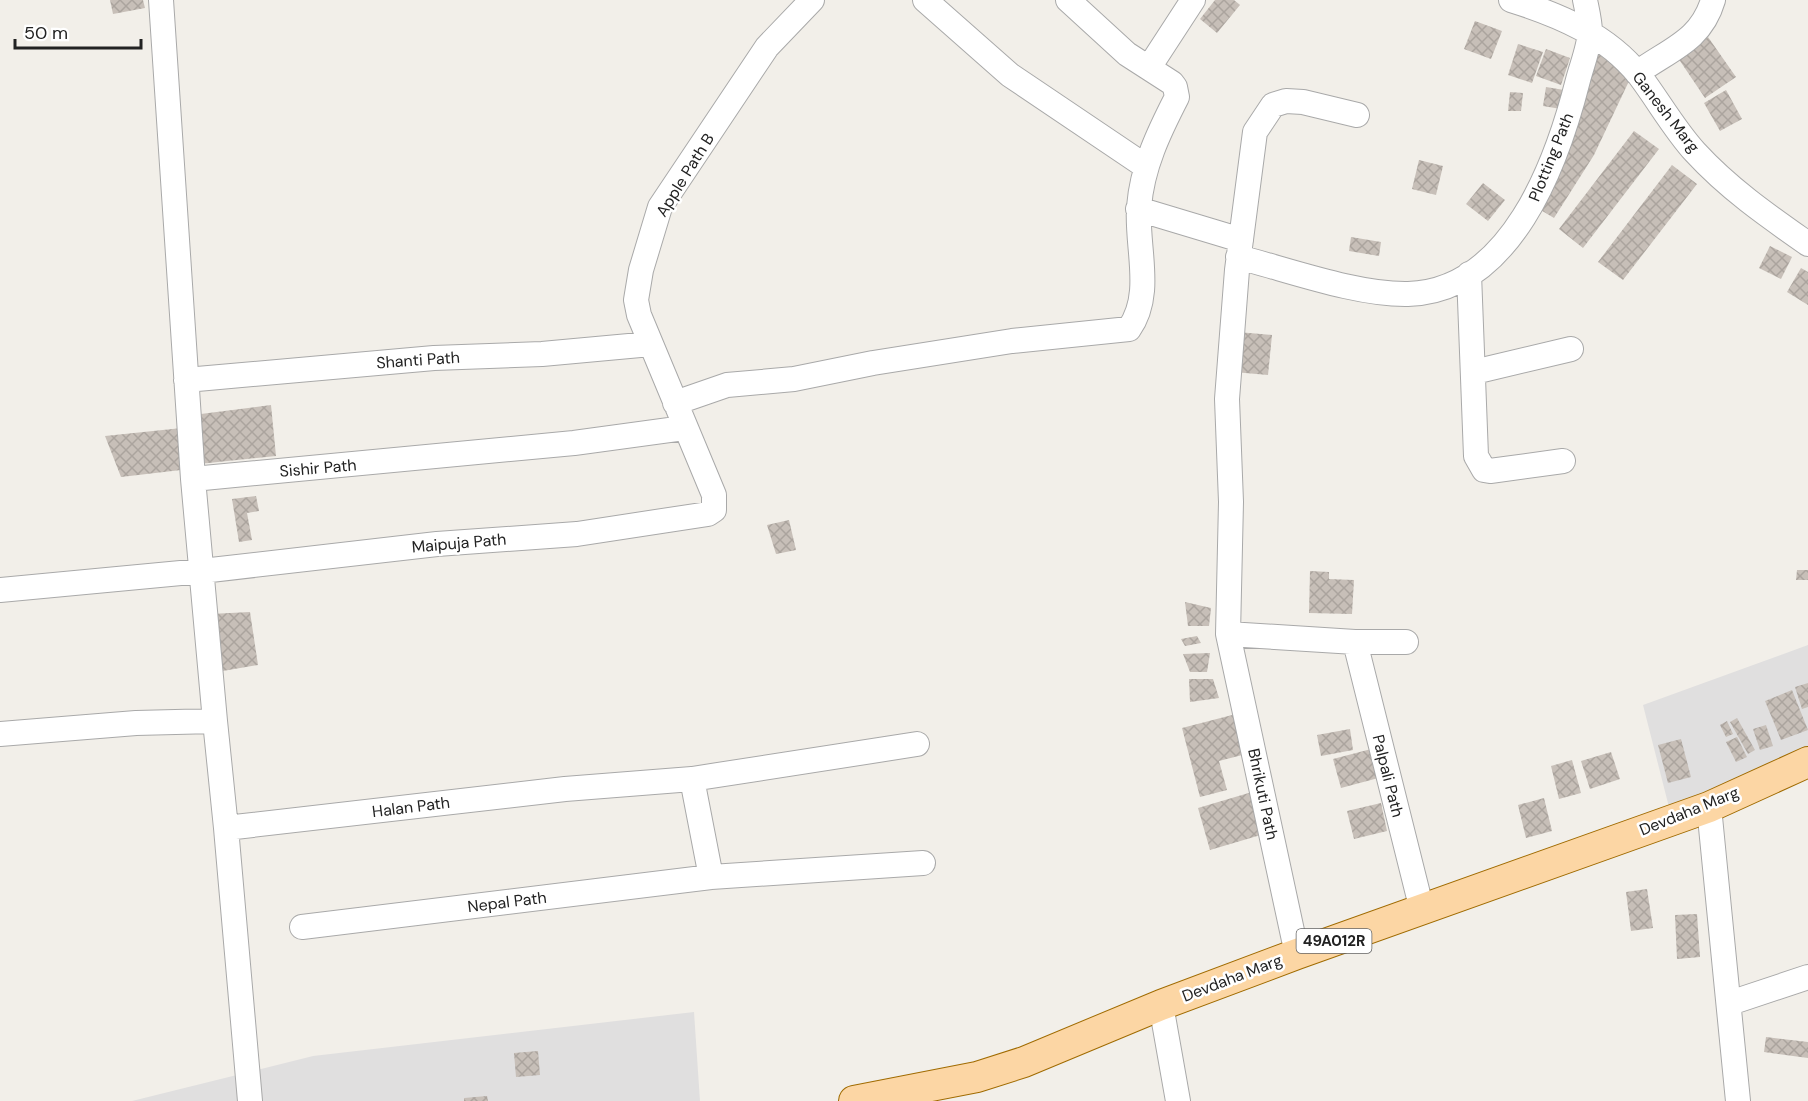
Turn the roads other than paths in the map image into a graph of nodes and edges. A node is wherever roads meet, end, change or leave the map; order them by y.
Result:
1 (161, 0) edge
2 (812, 0) edge
3 (925, 0) edge
4 (1068, 0) edge
5 (1193, 0) edge
6 (1511, 0) edge
7 (1585, 0) edge
8 (1713, 0) edge
9 (1535, 4) edge
10 (1590, 31) junction
11 (1150, 66) junction
12 (1637, 73) junction
13 (1357, 115) dead end
14 (1146, 166) junction
15 (1138, 209) junction
16 (1808, 244) edge
17 (1240, 248) junction
18 (1469, 273) junction
19 (651, 344) junction
20 (1571, 349) dead end
21 (1473, 372) junction
22 (186, 380) junction
23 (675, 404) junction
24 (684, 428) junction
25 (1563, 461) dead end
26 (193, 479) junction
27 (714, 510) joint
28 (202, 571) junction
29 (0, 590) edge
30 (1228, 634) junction
31 (1355, 642) junction
32 (1406, 642) dead end
33 (215, 721) junction
34 (0, 734) edge
35 (917, 744) dead end
36 (1808, 762) edge
37 (692, 779) junction
38 (1709, 807) junction
39 (226, 828) junction
40 (923, 863) dead end
41 (711, 877) junction
42 (1422, 910) junction
43 (302, 927) dead end
44 (1297, 954) junction
45 (1808, 977) edge
46 (1730, 1003) junction
47 (1161, 1005) junction
48 (250, 1101) edge
49 (854, 1101) edge
50 (1178, 1101) edge
51 (1738, 1101) edge

1 - 22 street
2 - 19 street, Apple Path B
3 - 14 street
4 - 11 street
5 - 11 street
6 - 9 street, Ganesh Marg
7 - 10 street
8 - 12 street
9 - 10 street, Ganesh Marg
10 - 12 street, Ganesh Marg
10 - 18 street, Plotting Path
11 - 14 street
12 - 16 street, Ganesh Marg
13 - 17 street, Bhrikuti Path
14 - 15 street
15 - 17 street, Plotting Path
15 - 23 street
17 - 18 street, Plotting Path
17 - 30 street, Bhrikuti Path
18 - 21 street
19 - 22 street, Shanti Path
19 - 23 street, Apple Path B
20 - 21 street
21 - 25 street
22 - 26 street
23 - 24 street, Apple Path B
24 - 26 street, Sishir Path
24 - 27 street, Apple Path B
26 - 28 street
27 - 28 street, Maipuja Path
28 - 29 street, Maipuja Path
28 - 33 street
30 - 31 street
30 - 44 street, Bhrikuti Path
31 - 32 street
31 - 42 street, Palpali Path
33 - 34 street
33 - 39 street
35 - 37 street, Halan Path
36 - 38 main road, Devdaha Marg / 49A012R
37 - 39 street, Halan Path
37 - 41 street
38 - 42 main road, Devdaha Marg / 49A012R
38 - 46 street
39 - 48 street
40 - 41 street, Nepal Path
41 - 43 street, Nepal Path
42 - 44 main road, Devdaha Marg / 49A012R
44 - 47 main road, Devdaha Marg / 49A012R
45 - 46 street
46 - 51 street
47 - 49 main road, Devdaha Marg / 49A012R
47 - 50 street

